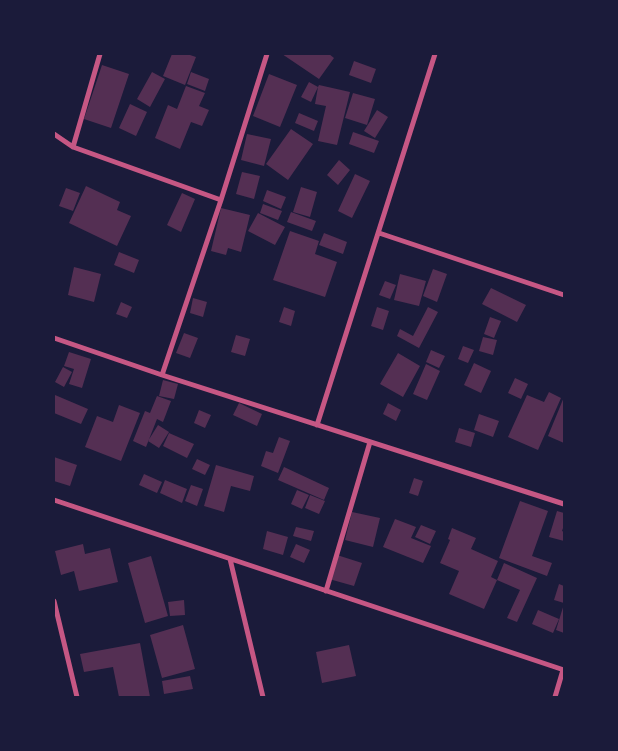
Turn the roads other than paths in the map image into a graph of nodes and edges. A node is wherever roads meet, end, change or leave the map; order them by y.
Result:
1 (100, 54) edge
2 (267, 54) edge
3 (436, 54) edge
4 (54, 134) edge
5 (73, 147) junction
6 (221, 200) junction
7 (379, 233) junction
8 (564, 295) edge
9 (54, 338) edge
10 (162, 375) junction
11 (317, 426) junction
12 (370, 442) junction
13 (54, 500) edge
14 (564, 504) edge
15 (230, 559) junction
16 (326, 591) junction
17 (54, 601) edge
18 (564, 670) edge
19 (77, 697) edge
20 (263, 697) edge
21 (555, 697) edge

1 - 5 street
2 - 6 street
3 - 7 street
4 - 5 street
5 - 6 street
6 - 10 street
7 - 8 street
7 - 11 street
9 - 10 street
10 - 11 street
11 - 12 street
12 - 14 street
12 - 16 street
13 - 15 street
15 - 16 street
15 - 20 street
16 - 18 street
17 - 19 street
18 - 21 street

